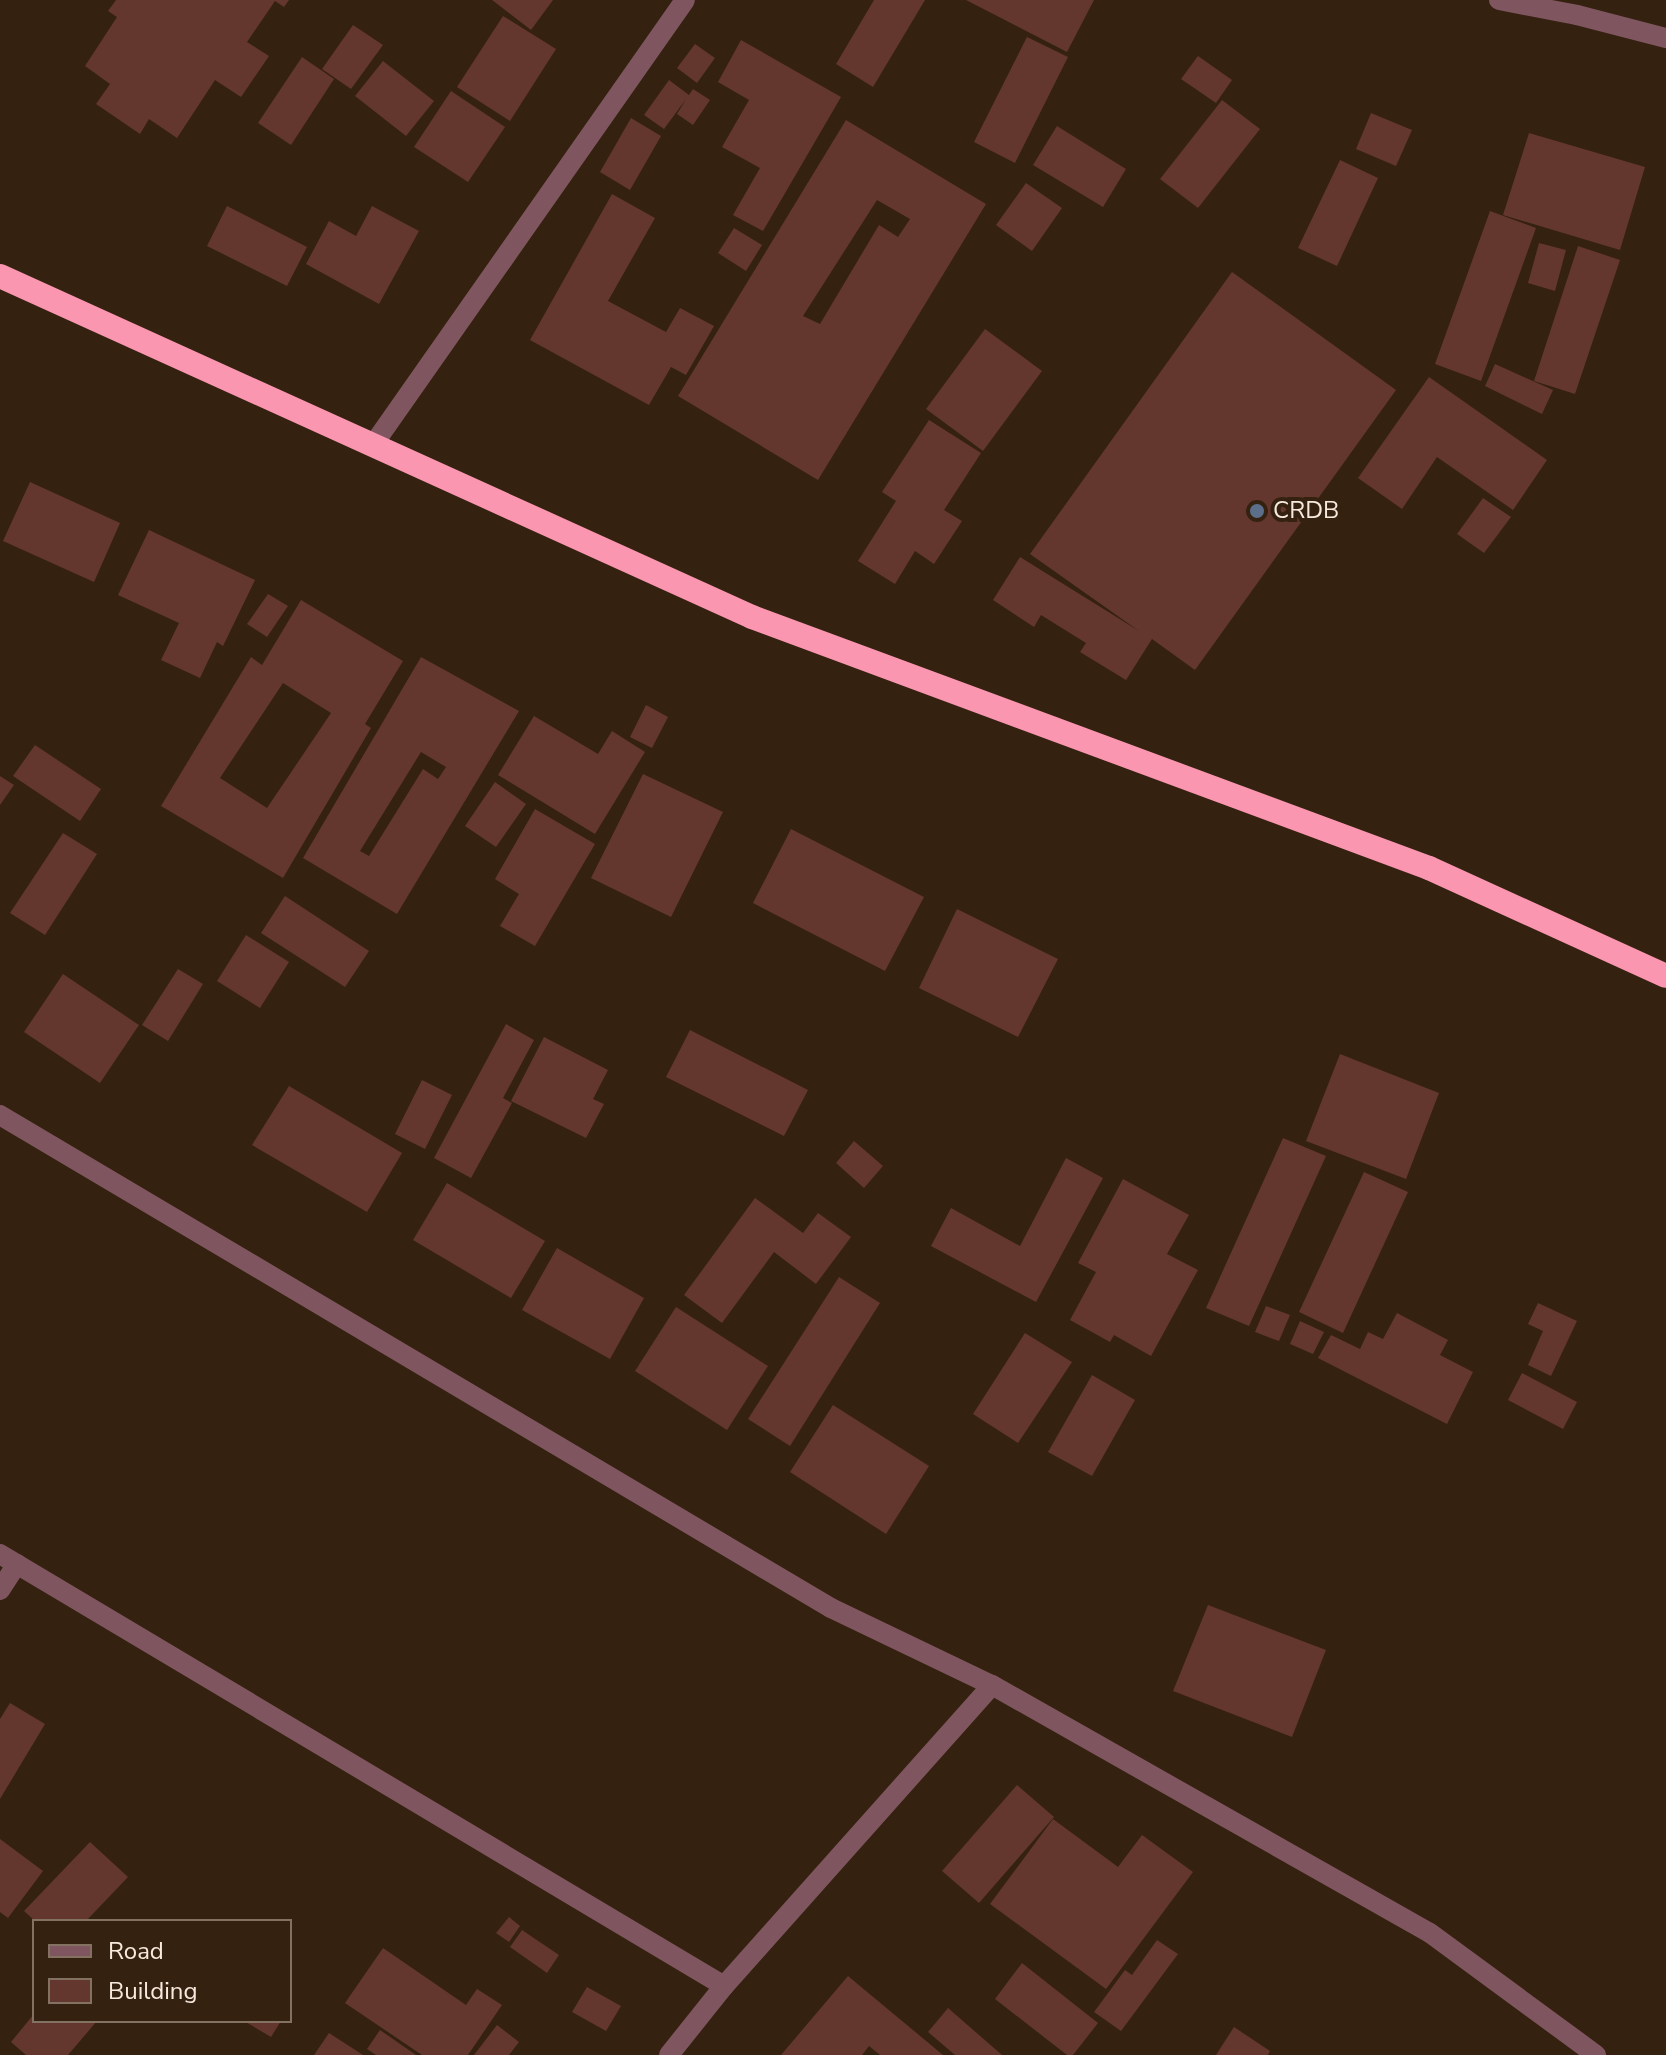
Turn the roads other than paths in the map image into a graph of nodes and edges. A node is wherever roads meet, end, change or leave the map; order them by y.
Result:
1 (685, 0) edge
2 (1499, 0) edge
3 (1666, 38) edge
4 (0, 276) edge
5 (373, 445) junction
6 (1666, 976) edge
7 (0, 1115) edge
8 (8, 1559) edge
9 (0, 1590) edge
10 (992, 1685) junction
11 (724, 1986) junction
12 (669, 2055) edge
13 (1596, 2055) edge

1 - 5 street
2 - 3 street
4 - 5 highway
5 - 6 highway
7 - 10 street
8 - 9 street
8 - 11 street
10 - 11 street
10 - 13 street
11 - 12 street

